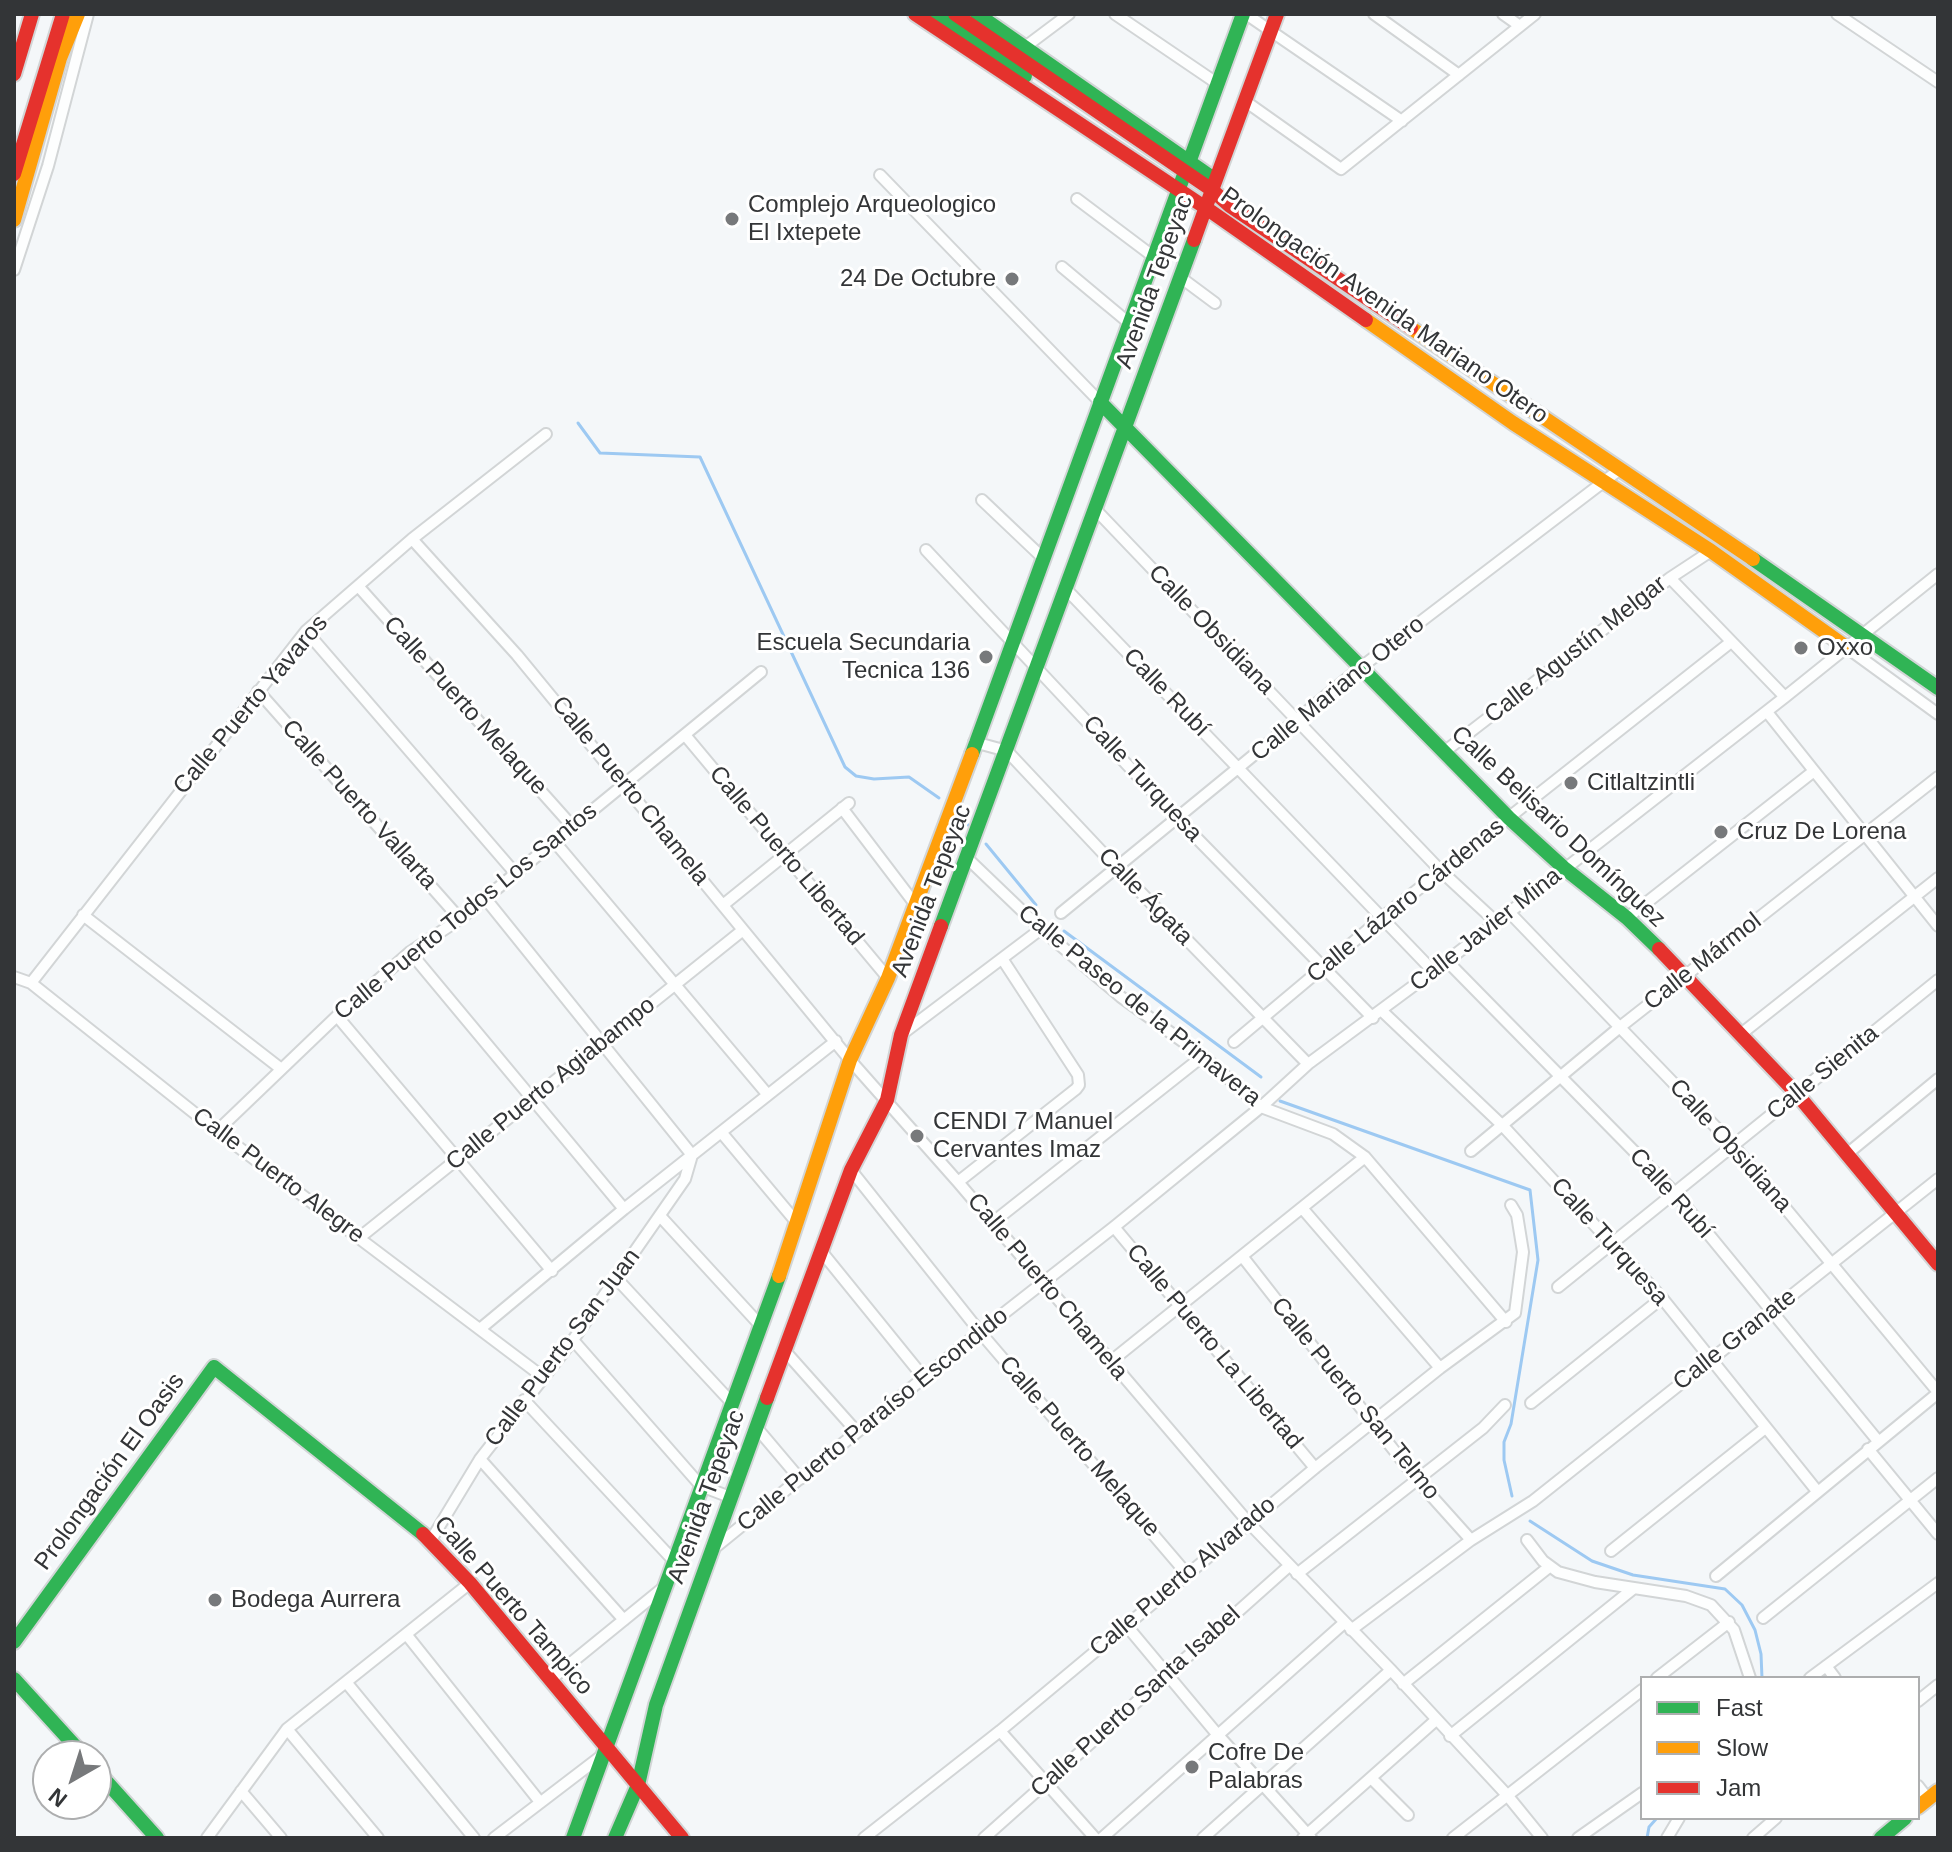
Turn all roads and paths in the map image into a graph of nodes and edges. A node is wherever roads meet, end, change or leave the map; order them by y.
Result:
1 (32, 14) edge
2 (63, 14) edge
3 (78, 14) edge
4 (88, 14) edge
5 (915, 14) edge
6 (934, 14) edge
7 (955, 14) edge
8 (977, 14) edge
9 (1069, 14) edge
10 (1115, 14) edge
11 (1245, 14) edge
12 (1277, 14) edge
13 (1374, 14) edge
14 (1503, 14) edge
15 (1535, 14) edge
16 (1837, 14) edge
17 (1851, 17) edge
18 (1520, 26) junction
19 (1271, 31) junction
20 (1025, 47) junction
21 (14, 74) edge
22 (1459, 75) junction
23 (1938, 82) edge
24 (1218, 84) junction
25 (1245, 101) junction
26 (1402, 121) junction
27 (14, 174) edge
28 (880, 175) dead end
29 (1183, 177) junction
30 (1210, 194) junction
31 (1077, 199) dead end
32 (14, 220) edge
33 (1154, 257) junction
34 (1062, 267) dead end
35 (14, 270) edge
36 (1180, 277) junction
37 (1215, 303) dead end
38 (1129, 323) junction
39 (1100, 402) junction
40 (1125, 427) junction
41 (546, 434) dead end
42 (1619, 470) junction
43 (1604, 482) junction
44 (982, 500) dead end
45 (1095, 509) junction
46 (412, 539) junction
47 (926, 550) dead end
48 (1711, 551) junction
49 (1042, 557) junction
50 (1938, 574) edge
51 (1670, 578) junction
52 (358, 586) junction
53 (1065, 588) junction
54 (306, 631) junction
55 (1862, 634) junction
56 (1012, 642) junction
57 (1731, 642) junction
58 (1846, 647) junction
59 (1037, 668) junction
60 (1360, 668) junction
61 (761, 672) dead end
62 (1938, 688) edge
63 (258, 691) junction
64 (1785, 697) junction
65 (1767, 712) junction
66 (1938, 714) edge
67 (1297, 720) junction
68 (685, 735) junction
69 (974, 742) junction
70 (1007, 751) junction
71 (1444, 752) junction
72 (1239, 768) junction
73 (1814, 771) junction
74 (1938, 777) edge
75 (625, 783) junction
76 (1509, 818) junction
77 (1178, 819) junction
78 (572, 826) junction
79 (1865, 835) junction
80 (554, 841) junction
81 (784, 855) junction
82 (967, 858) junction
83 (1117, 868) junction
84 (1564, 868) junction
85 (1441, 871) junction
86 (515, 873) junction
87 (1938, 878) edge
88 (1915, 897) junction
89 (485, 898) junction
90 (915, 904) junction
91 (723, 905) junction
92 (1509, 912) junction
93 (1061, 913) dead end
94 (83, 915) junction
95 (1383, 917) junction
96 (1627, 918) junction
97 (460, 919) junction
98 (1496, 922) junction
99 (1938, 926) edge
100 (1041, 929) junction
101 (743, 930) junction
102 (410, 952) junction
103 (1003, 960) junction
104 (1447, 961) junction
105 (1323, 966) junction
106 (1433, 971) junction
107 (1687, 976) junction
108 (14, 977) edge
109 (888, 978) junction
110 (1938, 980) edge
111 (31, 983) junction
112 (675, 985) junction
113 (1377, 1014) junction
114 (337, 1016) junction
115 (1261, 1018) junction
116 (1620, 1027) junction
117 (1741, 1034) junction
118 (901, 1035) junction
119 (836, 1041) junction
120 (1234, 1042) dead end
121 (602, 1043) junction
122 (1203, 1056) junction
123 (850, 1060) junction
124 (1308, 1064) junction
125 (280, 1068) junction
126 (1561, 1077) junction
127 (1938, 1079) edge
128 (1797, 1094) junction
129 (768, 1095) junction
130 (533, 1099) junction
131 (887, 1100) junction
132 (1261, 1107) junction
133 (1503, 1126) junction
134 (217, 1131) junction
135 (721, 1132) junction
136 (1733, 1145) junction
137 (1471, 1151) dead end
138 (1847, 1154) junction
139 (692, 1155) junction
140 (1365, 1157) junction
141 (457, 1159) junction
142 (851, 1170) junction
143 (1938, 1179) edge
144 (958, 1182) junction
145 (1674, 1192) junction
146 (1511, 1205) dead end
147 (1302, 1208) junction
148 (624, 1209) junction
149 (1896, 1212) junction
150 (660, 1216) junction
151 (992, 1223) junction
152 (798, 1224) junction
153 (1114, 1227) junction
154 (359, 1238) junction
155 (1612, 1243) junction
156 (821, 1251) junction
157 (1242, 1256) junction
158 (1833, 1263) junction
159 (1938, 1264) edge
160 (552, 1271) junction
161 (617, 1279) junction
162 (1044, 1284) junction
163 (1558, 1287) dead end
164 (1662, 1298) junction
165 (1180, 1307) junction
166 (1771, 1312) junction
167 (1506, 1322) junction
168 (760, 1325) junction
169 (480, 1329) junction
170 (980, 1332) junction
171 (573, 1340) junction
172 (784, 1350) junction
173 (1711, 1358) junction
174 (1110, 1362) junction
175 (214, 1367) joint
176 (1440, 1368) junction
177 (543, 1377) junction
178 (924, 1378) junction
179 (1938, 1392) edge
180 (524, 1400) junction
181 (732, 1403) junction
182 (1531, 1403) dead end
183 (1505, 1405) dead end
184 (1373, 1423) junction
185 (756, 1427) junction
186 (1764, 1429) junction
187 (857, 1432) junction
188 (1878, 1441) junction
189 (1868, 1449) junction
190 (480, 1459) junction
191 (1315, 1468) junction
192 (1938, 1478) edge
193 (800, 1479) junction
194 (1418, 1481) junction
195 (701, 1486) junction
196 (1817, 1491) junction
197 (730, 1497) junction
198 (1910, 1500) junction
199 (1248, 1522) junction
200 (1938, 1534) edge
201 (431, 1540) junction
202 (1471, 1540) junction
203 (1527, 1540) dead end
204 (1611, 1551) dead end
205 (710, 1552) junction
206 (674, 1561) junction
207 (1549, 1567) junction
208 (1293, 1570) junction
209 (1187, 1574) junction
210 (1716, 1576) dead end
211 (470, 1583) junction
212 (1938, 1583) edge
213 (663, 1588) junction
214 (1634, 1588) junction
215 (1763, 1618) dead end
216 (624, 1620) junction
217 (1729, 1622) junction
218 (1126, 1625) junction
219 (1348, 1626) junction
220 (406, 1634) junction
221 (14, 1642) edge
222 (1826, 1666) junction
223 (1391, 1670) junction
224 (1166, 1675) junction
225 (1660, 1676) edge
226 (1749, 1676) edge
227 (1813, 1676) edge
228 (1834, 1676) edge
229 (14, 1679) edge
230 (550, 1680) junction
231 (346, 1682) junction
232 (1403, 1684) junction
233 (1938, 1685) edge
234 (1640, 1692) edge
235 (1920, 1699) edge
236 (1436, 1720) junction
237 (287, 1729) junction
238 (1000, 1731) junction
239 (1217, 1734) junction
240 (1450, 1736) junction
241 (69, 1740) edge
242 (607, 1750) junction
243 (1371, 1778) junction
244 (1046, 1782) junction
245 (1263, 1784) junction
246 (638, 1785) junction
247 (112, 1788) edge
248 (241, 1791) junction
249 (1640, 1794) edge
250 (1507, 1795) junction
251 (540, 1802) junction
252 (1408, 1815) dead end
253 (1678, 1820) edge
254 (1774, 1820) edge
255 (1903, 1820) edge
256 (872, 1836) edge
257 (1307, 1837) edge
258 (157, 1838) edge
259 (207, 1838) edge
260 (281, 1838) edge
261 (378, 1838) edge
262 (474, 1838) edge
263 (494, 1838) edge
264 (573, 1838) edge
265 (615, 1838) edge
266 (682, 1838) edge
267 (984, 1838) edge
268 (1095, 1838) edge
269 (1102, 1838) edge
270 (1203, 1838) edge
271 (1453, 1838) edge
272 (1542, 1838) edge
273 (1578, 1838) edge
274 (1667, 1838) edge
275 (1753, 1838) edge
276 (1881, 1838) edge

1 - 21 main road
2 - 27 main road
3 - 32 main road
4 - 35 street
5 - 29 main road, Prolongación Avenida Mariano Otero
6 - 29 main road, Prolongación Avenida Mariano Otero
7 - 29 main road, Prolongación Avenida Mariano Otero
8 - 20 main road, Prolongación Avenida Mariano Otero
9 - 20 street
10 - 24 street
11 - 19 street
11 - 24 main road, Avenida Tepeyac
12 - 19 main road, Avenida Tepeyac
13 - 22 street
14 - 18 street
15 - 18 street
16 - 17 street
17 - 23 street
18 - 22 street
19 - 25 main road, Avenida Tepeyac
19 - 26 street
20 - 29 main road, Prolongación Avenida Mariano Otero
22 - 26 street
24 - 29 main road, Avenida Tepeyac
25 - 26 street
25 - 30 main road, Avenida Tepeyac
28 - 39 street
29 - 30 main road, Prolongación Avenida Mariano Otero
29 - 30 main road, Prolongación Avenida Mariano Otero
29 - 33 main road, Avenida Tepeyac
30 - 36 main road, Avenida Tepeyac
30 - 42 main road, Prolongación Avenida Mariano Otero
30 - 43 main road, Prolongación Avenida Mariano Otero
31 - 33 street
33 - 38 main road, Avenida Tepeyac
34 - 38 street
36 - 37 street
36 - 40 main road, Avenida Tepeyac
38 - 39 main road, Avenida Tepeyac
39 - 40 main road, Calle Belisario Domínguez
39 - 49 main road, Avenida Tepeyac
40 - 45 main road, Avenida Tepeyac
40 - 60 main road, Calle Belisario Domínguez
41 - 46 street, Calle Puerto Yavaros
42 - 43 street, Calle Mariano Otero
42 - 55 main road, Prolongación Avenida Mariano Otero
43 - 48 main road, Prolongación Avenida Mariano Otero
43 - 60 street, Calle Mariano Otero
44 - 49 street
45 - 53 main road, Avenida Tepeyac
45 - 67 street, Calle Obsidiana
46 - 52 street, Calle Puerto Yavaros
46 - 75 street, Calle Puerto Chamela
47 - 56 street, Calle Turquesa
48 - 51 street, Calle Agustín Melgar
48 - 58 main road, Prolongación Avenida Mariano Otero
49 - 56 main road, Avenida Tepeyac
50 - 55 street, Calle Javier Mina
51 - 57 street
51 - 71 street, Calle Agustín Melgar
52 - 54 street, Calle Puerto Yavaros
52 - 78 street, Calle Puerto Melaque
53 - 59 main road, Avenida Tepeyac
53 - 72 street, Calle Rubí
54 - 63 street, Calle Puerto Yavaros
54 - 86 street
55 - 58 street, Calle Javier Mina
55 - 62 main road, Prolongación Avenida Mariano Otero
56 - 59 street, Calle Turquesa
56 - 69 main road, Avenida Tepeyac
57 - 64 street
57 - 76 street, Calle Lázaro Cárdenas
58 - 64 street, Calle Javier Mina
58 - 66 street
59 - 70 main road, Avenida Tepeyac
59 - 77 street, Calle Turquesa
60 - 67 street, Calle Mariano Otero
60 - 71 main road, Calle Belisario Domínguez
61 - 68 street, Calle Puerto Todos Los Santos
63 - 94 street, Calle Puerto Yavaros
63 - 97 street, Calle Puerto Vallarta
64 - 65 street, Calle Javier Mina
65 - 73 street
65 - 84 street, Calle Javier Mina
67 - 72 street, Calle Mariano Otero
67 - 85 street, Calle Obsidiana
68 - 75 street, Calle Puerto Todos Los Santos
68 - 81 street, Calle Puerto Libertad
69 - 70 street
69 - 90 main road, Avenida Tepeyac
70 - 82 main road, Avenida Tepeyac
70 - 83 street, Calle Ágata
71 - 76 main road, Calle Belisario Domínguez
72 - 77 street, Calle Mariano Otero
72 - 95 street, Calle Rubí
73 - 79 street
73 - 96 street
74 - 79 street, Calle Mármol
75 - 78 street, Calle Puerto Todos Los Santos
75 - 91 street, Calle Puerto Chamela
76 - 84 main road, Calle Belisario Domínguez
76 - 85 street, Calle Lázaro Cárdenas
77 - 83 street, Calle Mariano Otero
77 - 105 street, Calle Turquesa
78 - 80 street, Calle Puerto Todos Los Santos
79 - 88 street
79 - 107 street, Calle Mármol
80 - 86 street, Calle Puerto Todos Los Santos
80 - 112 street
81 - 90 street
81 - 91 street
81 - 109 street, Calle Puerto Libertad
82 - 100 street, Calle Paseo de la Primavera
82 - 118 main road, Avenida Tepeyac
83 - 93 street, Calle Mariano Otero
83 - 115 street, Calle Ágata
84 - 92 street, Calle Javier Mina
84 - 96 main road, Calle Belisario Domínguez
85 - 95 street, Calle Lázaro Cárdenas
85 - 98 street, Calle Obsidiana
86 - 89 street, Calle Puerto Todos Los Santos
87 - 88 street
88 - 99 street
88 - 117 street
89 - 97 street, Calle Puerto Todos Los Santos
89 - 121 street
90 - 109 main road, Avenida Tepeyac
91 - 101 street, Calle Puerto Chamela
92 - 98 street, Calle Javier Mina
92 - 116 street, Calle Obsidiana
94 - 111 street, Calle Puerto Yavaros
94 - 125 street
95 - 105 street, Calle Lázaro Cárdenas
95 - 106 street, Calle Rubí
96 - 107 main road, Calle Belisario Domínguez
97 - 102 street, Calle Puerto Todos Los Santos
98 - 104 street, Calle Javier Mina
100 - 103 street
100 - 122 street, Calle Paseo de la Primavera
101 - 112 street, Calle Puerto Agiabampo
101 - 119 street, Calle Puerto Chamela
102 - 114 street, Calle Puerto Todos Los Santos
102 - 130 street
103 - 118 street
103 - 144 street
104 - 106 street, Calle Javier Mina
104 - 126 street, Calle Rubí
105 - 113 street, Calle Turquesa
105 - 115 street, Calle Lázaro Cárdenas
106 - 113 street, Calle Javier Mina
107 - 116 street, Calle Mármol
107 - 117 main road, Calle Belisario Domínguez
108 - 111 street, Calle Puerto Alegre
109 - 123 main road, Avenida Tepeyac
110 - 128 street, Calle Sienita
111 - 134 street, Calle Puerto Alegre
112 - 121 street, Calle Puerto Agiabampo
112 - 129 street
113 - 124 street, Calle Javier Mina
113 - 133 street, Calle Turquesa
114 - 125 street, Calle Puerto Todos Los Santos
114 - 141 street
115 - 120 street, Calle Lázaro Cárdenas
115 - 124 street, Calle Ágata
116 - 126 street, Calle Mármol
116 - 136 street, Calle Obsidiana
117 - 128 main road, Calle Belisario Domínguez
118 - 131 main road, Avenida Tepeyac
119 - 123 street, Calle Puerto Chamela
119 - 129 street, Calle Puerto San Juan
121 - 130 street, Calle Puerto Agiabampo
121 - 139 street
122 - 132 street, Calle Paseo de la Primavera
122 - 151 street
123 - 131 street, Calle Puerto Chamela
123 - 152 main road, Avenida Tepeyac
124 - 132 street, Calle Javier Mina
125 - 134 street, Calle Puerto Todos Los Santos
126 - 133 street, Calle Mármol
126 - 145 street, Calle Rubí
127 - 138 street
128 - 136 street, Calle Sienita
128 - 138 main road, Calle Belisario Domínguez
129 - 135 street, Calle Puerto San Juan
130 - 141 street, Calle Puerto Agiabampo
130 - 148 street
131 - 142 main road, Avenida Tepeyac
131 - 144 street, Calle Puerto Chamela
132 - 140 street, Calle Paseo de la Primavera
132 - 153 street, Calle Puerto Paraíso Escondido
133 - 137 street, Calle Mármol
133 - 155 street, Calle Turquesa
134 - 154 street, Calle Puerto Alegre
135 - 139 street, Calle Puerto San Juan
135 - 152 street
136 - 145 street, Calle Sienita
136 - 158 street, Calle Obsidiana
138 - 149 main road, Calle Belisario Domínguez
139 - 148 street, Calle Puerto San Juan
139 - 150 street, Calle Puerto San Juan
140 - 147 street
140 - 167 street, Calle Paseo de la Primavera
141 - 154 street, Calle Puerto Agiabampo
141 - 160 street
142 - 156 main road, Avenida Tepeyac
142 - 170 street, Calle Puerto Melaque
143 - 149 street, Calle Granate
144 - 151 street, Calle Puerto Chamela
145 - 155 street, Calle Sienita
145 - 166 street, Calle Rubí
146 - 167 street
147 - 157 street
147 - 176 street
148 - 160 street, Calle Puerto San Juan
149 - 158 street, Calle Granate
149 - 159 main road, Calle Belisario Domínguez
150 - 161 street, Calle Puerto San Juan
150 - 168 street
151 - 162 street, Calle Puerto Chamela
152 - 168 main road, Avenida Tepeyac
153 - 162 street, Calle Puerto Paraíso Escondido
153 - 165 street, Calle Puerto La Libertad
154 - 169 street, Calle Puerto Alegre
155 - 163 street, Calle Sienita
155 - 164 street, Calle Turquesa
156 - 172 main road, Avenida Tepeyac
156 - 178 street
157 - 165 street
157 - 184 street, Calle Puerto San Telmo
158 - 166 street, Calle Granate
158 - 179 street, Calle Obsidiana
160 - 169 street, Calle Puerto San Juan
161 - 171 street, Calle Puerto San Juan
161 - 181 street
162 - 170 street, Calle Puerto Paraíso Escondido
162 - 174 street, Calle Puerto Chamela
164 - 173 street, Calle Turquesa
164 - 182 street
165 - 174 street
165 - 191 street, Calle Puerto La Libertad
166 - 173 street, Calle Granate
166 - 188 street, Calle Rubí
167 - 176 street, Calle Puerto Alvarado
168 - 181 main road, Avenida Tepeyac
169 - 177 street, Calle Puerto Alegre
170 - 178 street, Calle Puerto Paraíso Escondido
170 - 209 street, Calle Puerto Melaque
171 - 177 street, Calle Puerto San Juan
171 - 195 street
172 - 185 main road, Avenida Tepeyac
172 - 187 street
173 - 186 street, Calle Turquesa
173 - 202 street, Calle Granate
174 - 199 street, Calle Puerto Chamela
175 - 201 main road, Calle Puerto Tampico
175 - 221 main road, Prolongación El Oasis
176 - 184 street, Calle Puerto Alvarado
177 - 180 street, Calle Puerto San Juan
178 - 187 street, Calle Puerto Paraíso Escondido
179 - 188 street
180 - 190 street, Calle Puerto San Juan
180 - 206 street
181 - 195 main road, Avenida Tepeyac
183 - 194 street, Calle Puerto Santa Isabel
184 - 191 street, Calle Puerto Alvarado
184 - 194 street, Calle Puerto San Telmo
185 - 193 street
185 - 197 main road, Avenida Tepeyac
186 - 196 street, Calle Turquesa
186 - 204 street
187 - 193 street, Calle Puerto Paraíso Escondido
188 - 189 street
189 - 196 street
189 - 198 street
190 - 201 street, Calle Puerto San Juan
190 - 216 street
191 - 199 street, Calle Puerto Alvarado
192 - 198 street
193 - 205 street, Calle Puerto Paraíso Escondido
194 - 202 street, Calle Puerto San Telmo
194 - 208 street, Calle Puerto Santa Isabel
195 - 197 street
195 - 206 main road, Avenida Tepeyac
196 - 210 street
197 - 205 main road, Avenida Tepeyac
198 - 200 street
198 - 215 street
199 - 208 street, Calle Puerto Chamela
199 - 209 street, Calle Puerto Alvarado
201 - 211 main road, Calle Puerto Tampico
202 - 219 street, Calle Granate
203 - 207 street
205 - 246 main road, Avenida Tepeyac
206 - 213 main road, Avenida Tepeyac
207 - 214 street
207 - 232 street
208 - 219 street, Calle Puerto Chamela
208 - 224 street, Calle Puerto Santa Isabel
209 - 218 street, Calle Puerto Alvarado
211 - 220 street
211 - 230 main road, Calle Puerto Tampico
212 - 222 street
213 - 216 street
213 - 242 main road, Avenida Tepeyac
214 - 217 street
214 - 240 street
216 - 230 street
217 - 225 street
217 - 226 street
218 - 224 street
218 - 238 street, Calle Puerto Alvarado
219 - 223 street, Calle Puerto Chamela
219 - 239 street, Calle Granate
220 - 231 street
220 - 251 street
222 - 227 street
222 - 228 street
223 - 232 street, Calle Puerto Chamela
223 - 245 street
224 - 239 street
224 - 244 street, Calle Puerto Santa Isabel
229 - 241 main road
230 - 242 main road, Calle Puerto Tampico
231 - 237 street
231 - 262 street
232 - 236 street, Calle Puerto Chamela
233 - 235 street
234 - 250 street
236 - 240 street, Calle Puerto Chamela
236 - 243 street
237 - 248 street
237 - 261 street
238 - 244 street
238 - 256 street, Calle Puerto Alvarado
239 - 245 street
239 - 269 street, Calle Granate
240 - 250 street, Calle Puerto Chamela
242 - 246 main road, Calle Puerto Tampico
242 - 251 street
242 - 264 main road, Avenida Tepeyac
243 - 252 street
243 - 257 street
244 - 267 street, Calle Puerto Santa Isabel
244 - 268 street
245 - 257 street
245 - 270 street
246 - 265 main road, Avenida Tepeyac
246 - 266 main road, Calle Puerto Tampico
247 - 258 main road
248 - 259 street
248 - 260 street
249 - 273 street
250 - 271 street
250 - 272 street, Calle Puerto Chamela
251 - 263 street
253 - 274 street
254 - 275 street
255 - 276 main road

